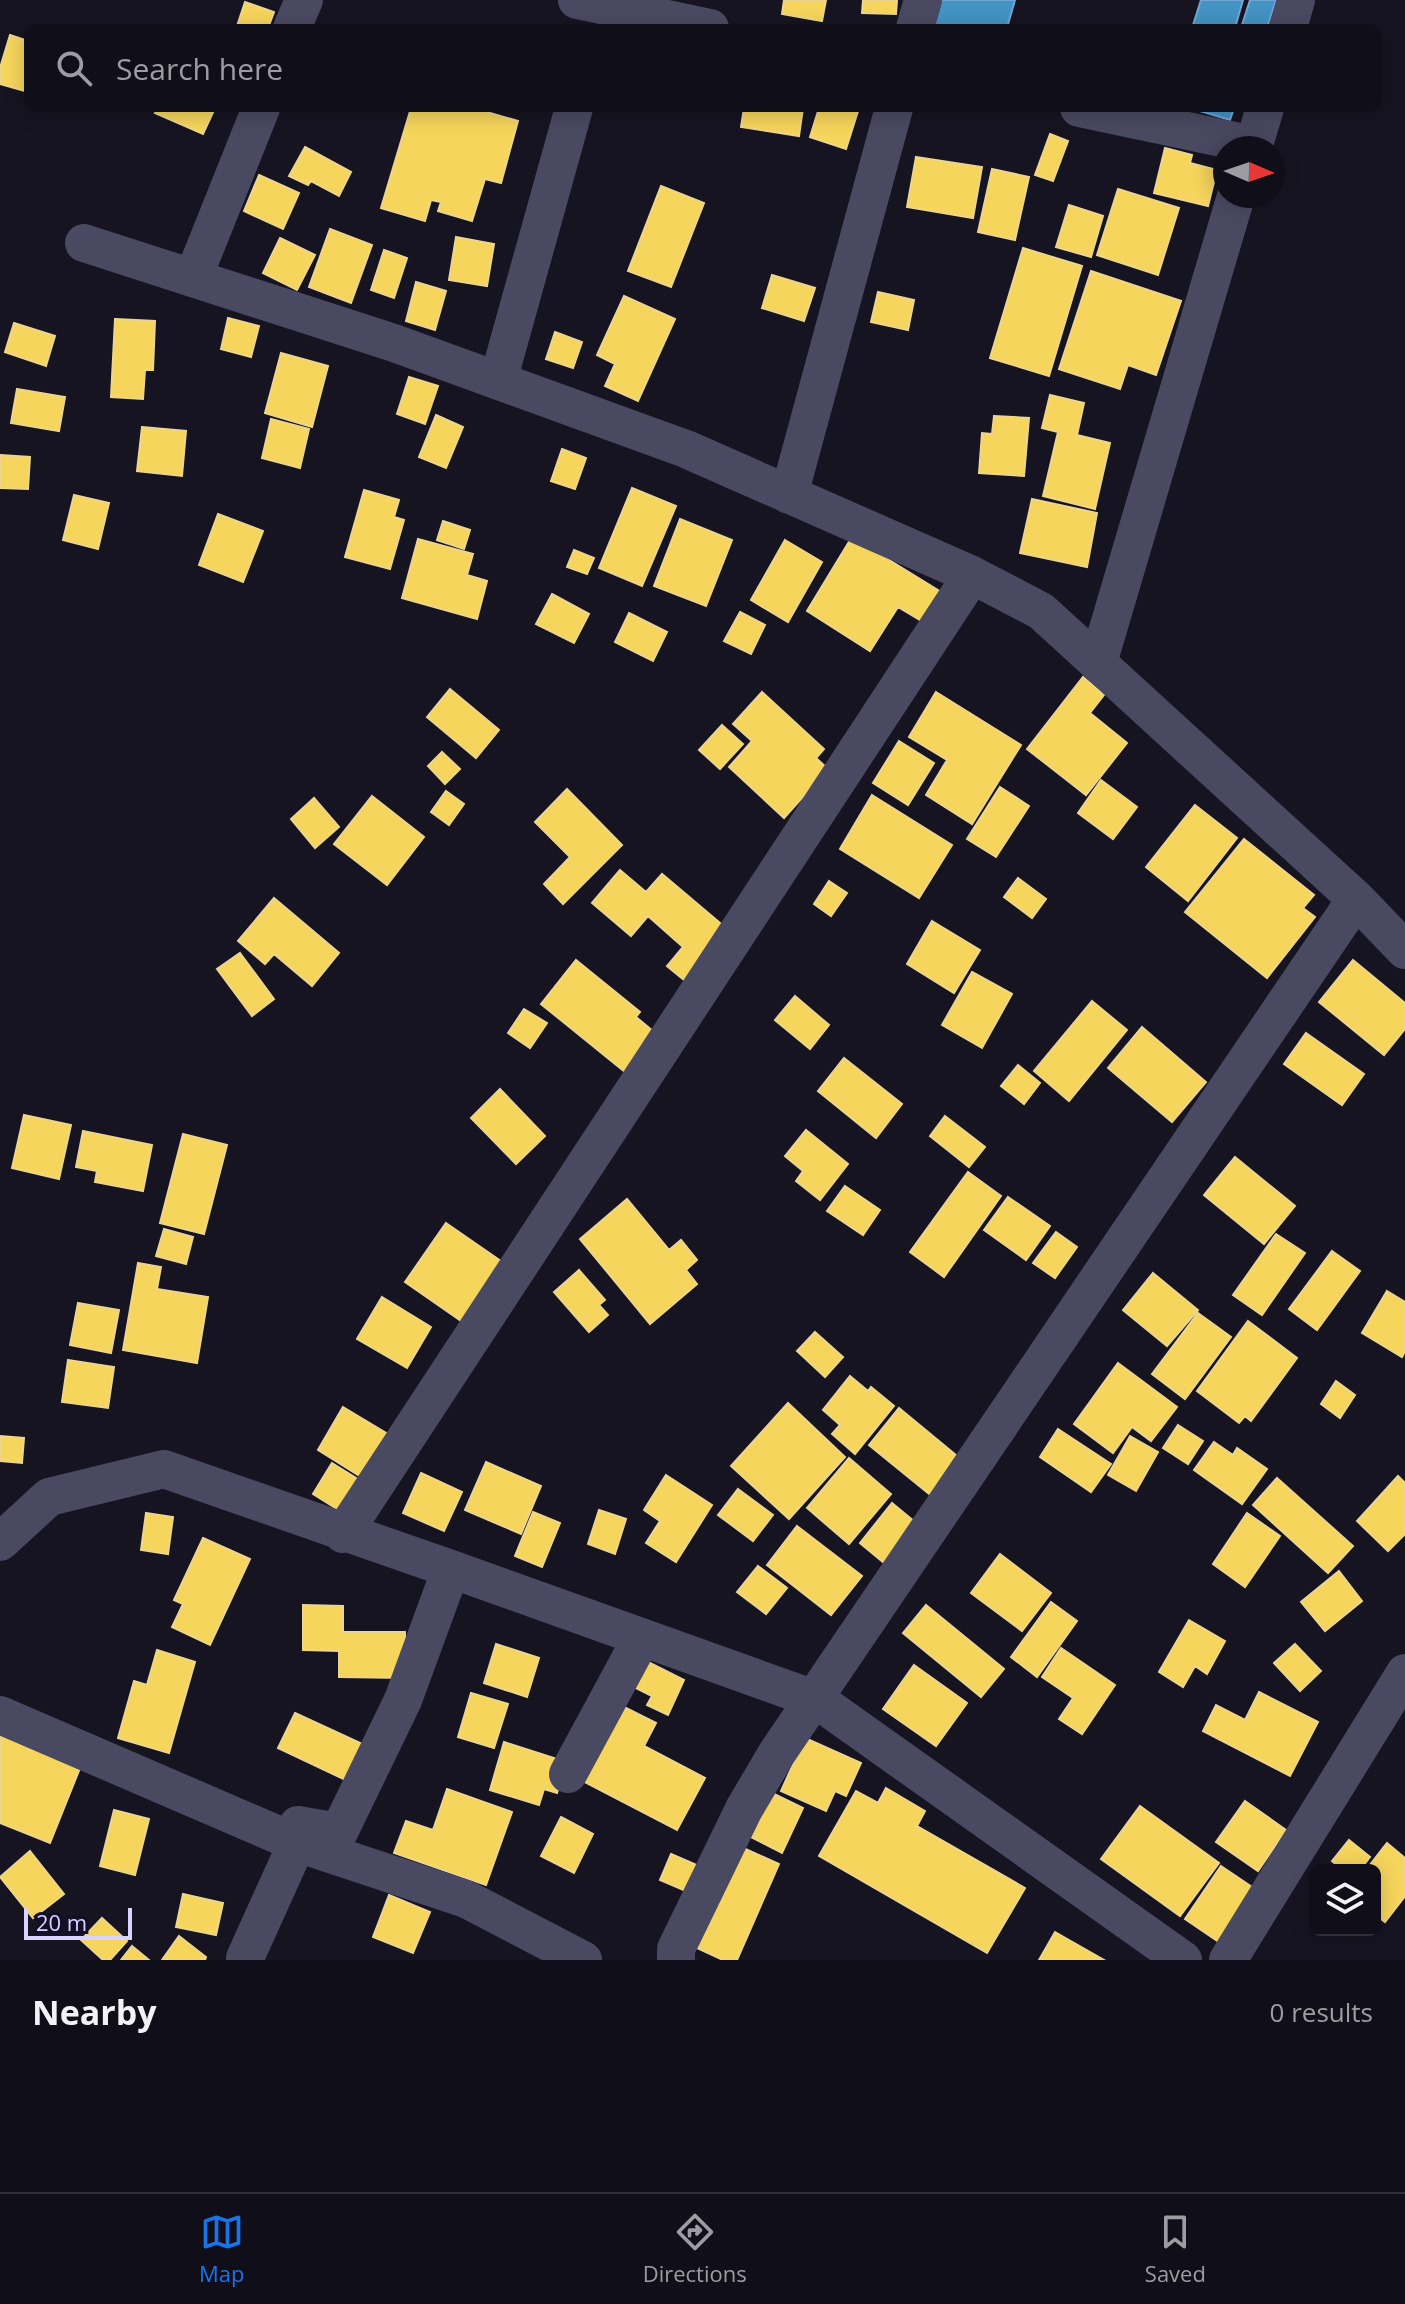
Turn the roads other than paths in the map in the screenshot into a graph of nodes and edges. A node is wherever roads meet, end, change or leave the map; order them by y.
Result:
1 (304, 0) edge
2 (923, 0) edge
3 (1296, 0) edge
4 (595, 8) edge
5 (294, 24) edge
6 (687, 24) edge
7 (916, 24) edge
8 (1289, 24) edge
9 (259, 112) edge
10 (573, 112) edge
11 (893, 112) edge
12 (1097, 112) edge
13 (1264, 112) edge
14 (1256, 136) edge
15 (1213, 137) edge
16 (1232, 208) edge
17 (84, 243) dead end
18 (193, 278) junction
19 (498, 381) junction
20 (789, 495) junction
21 (972, 575) junction
22 (1098, 663) junction
23 (1356, 899) junction
24 (1405, 950) edge
25 (343, 1534) junction
26 (0, 1542) edge
27 (451, 1569) junction
28 (641, 1639) junction
29 (1405, 1673) edge
30 (817, 1700) junction
31 (0, 1715) edge
32 (568, 1774) dead end
33 (297, 1843) junction
34 (245, 1958) dead end
35 (583, 1960) edge
36 (676, 1960) edge
37 (1183, 1960) edge
38 (1228, 1960) edge

1 - 5 street
2 - 7 street
3 - 8 street
4 - 6 street
9 - 18 street
10 - 19 street
11 - 20 street
12 - 15 street
13 - 14 street
16 - 22 street
17 - 18 street
18 - 19 street
19 - 20 street
20 - 21 street
21 - 22 street
21 - 25 street
22 - 23 street
23 - 24 street
23 - 30 street
25 - 26 street
25 - 27 street
27 - 28 street
27 - 33 street
28 - 30 street
28 - 32 street
29 - 38 street
30 - 36 street
30 - 37 street
31 - 33 street
33 - 34 street
33 - 35 street

